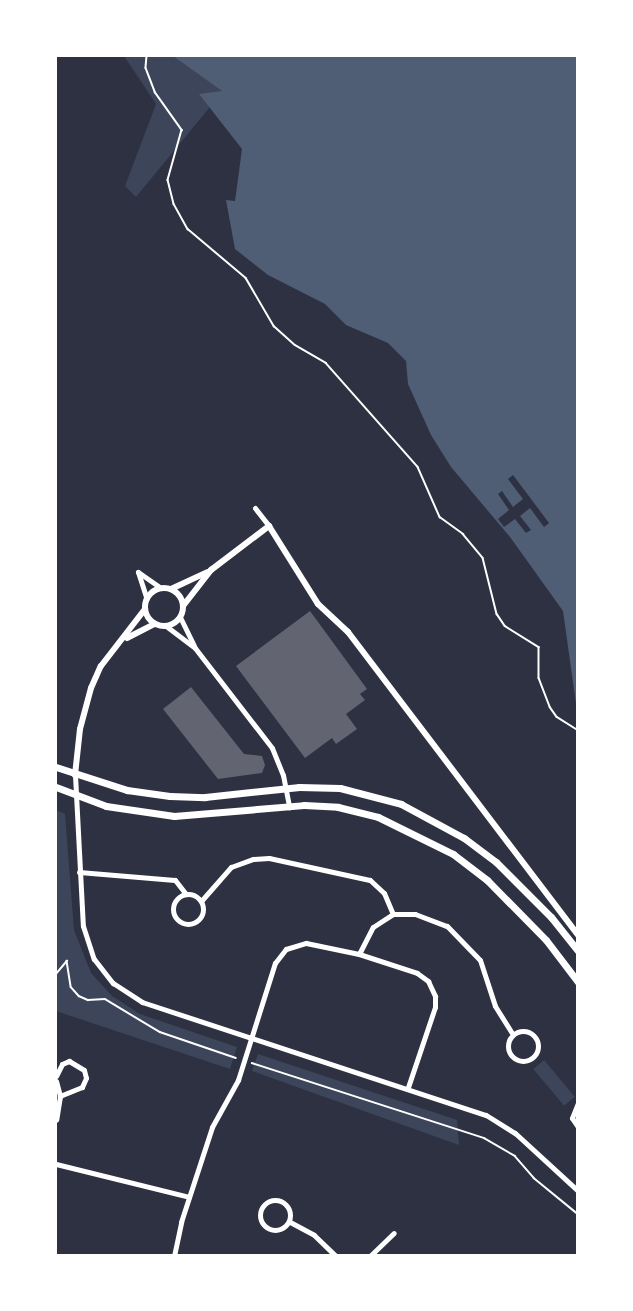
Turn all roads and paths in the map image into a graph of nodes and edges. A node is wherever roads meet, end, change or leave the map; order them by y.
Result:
1 (147, 56) edge
2 (255, 508) dead end
3 (269, 526) junction
4 (211, 570) junction
5 (161, 588) junction
6 (170, 589) junction
7 (147, 599) junction
8 (183, 606) junction
9 (145, 609) junction
10 (180, 617) junction
11 (155, 624) junction
12 (166, 626) junction
13 (123, 640) junction
14 (195, 648) junction
15 (578, 730) edge
16 (56, 767) edge
17 (75, 775) junction
18 (56, 788) edge
19 (285, 788) junction
20 (74, 795) junction
21 (289, 807) junction
22 (79, 872) junction
23 (186, 894) junction
24 (202, 900) junction
25 (393, 914) junction
26 (578, 934) edge
27 (578, 951) edge
28 (359, 954) junction
29 (56, 974) edge
30 (578, 982) edge
31 (511, 1032) junction
32 (251, 1039) junction
33 (245, 1060) junction
34 (56, 1076) edge
35 (56, 1081) edge
36 (408, 1086) junction
37 (60, 1096) junction
38 (578, 1103) edge
39 (56, 1120) edge
40 (578, 1127) edge
41 (56, 1164) edge
42 (578, 1191) edge
43 (189, 1197) junction
44 (578, 1214) edge
45 (290, 1222) junction
46 (394, 1233) dead end
47 (174, 1256) edge
48 (336, 1256) edge
49 (370, 1256) edge

1 - 15 path
2 - 3 street
3 - 4 street
3 - 26 street
4 - 6 street
4 - 8 street
5 - 6 street
5 - 7 street
5 - 7 street
6 - 8 street
7 - 9 street
8 - 10 street
9 - 11 street
9 - 13 street
10 - 12 street
10 - 14 street
11 - 12 street
11 - 13 street
12 - 14 street
13 - 17 street
14 - 19 street
16 - 17 main road
17 - 19 main road
17 - 20 street
18 - 20 main road
19 - 21 street
19 - 27 main road
20 - 21 main road
20 - 22 street
21 - 30 main road
22 - 23 street
22 - 32 street
23 - 24 street
23 - 24 street
24 - 25 street
25 - 28 street
25 - 31 street
28 - 32 street
28 - 36 street
29 - 33 path
31 - 31 street
32 - 33 street
32 - 36 street
33 - 43 street
33 - 44 path
34 - 37 street
35 - 37 street
36 - 42 street
37 - 39 street
38 - 40 street
41 - 43 street
43 - 47 street
45 - 45 street
45 - 48 street
46 - 49 street

